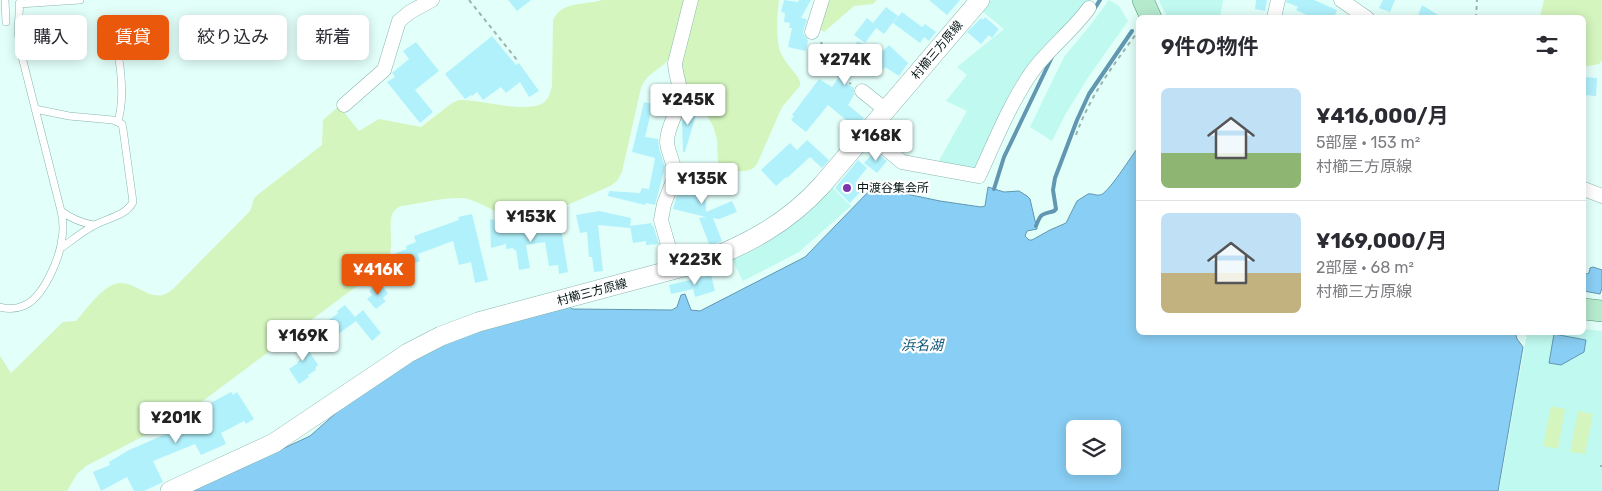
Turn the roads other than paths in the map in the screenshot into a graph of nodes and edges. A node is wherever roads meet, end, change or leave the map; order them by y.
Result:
1 (5, 0) edge
2 (80, 0) edge
3 (432, 0) edge
4 (691, 0) edge
5 (822, 0) edge
6 (1143, 0) edge
7 (1278, 0) edge
8 (1341, 0) edge
9 (977, 1) edge
10 (20, 2) edge
11 (1089, 8) dead end
12 (19, 15) edge
13 (1150, 15) edge
14 (1275, 15) edge
15 (1363, 15) edge
16 (3, 22) edge
17 (812, 32) road end
18 (23, 60) edge
19 (118, 60) edge
20 (862, 91) road end
21 (344, 105) dead end
22 (35, 109) junction
23 (886, 110) junction
24 (118, 121) junction
25 (867, 132) junction
26 (1586, 190) edge
27 (1602, 196) edge
28 (61, 211) junction
29 (94, 225) junction
30 (61, 248) junction
31 (675, 269) junction
32 (0, 307) edge
33 (1586, 309) edge
34 (1602, 311) edge
35 (170, 491) edge

1 - 16 lane
2 - 10 lane
3 - 21 street
4 - 31 street
5 - 17 street
6 - 13 main road
7 - 14 street
8 - 15 street
9 - 23 main road, 村櫛三方原線
10 - 12 lane
11 - 25 street
18 - 22 lane
19 - 24 lane
20 - 23 street
22 - 24 lane
22 - 28 lane
23 - 25 main road, 村櫛三方原線
24 - 29 lane
25 - 31 main road, 村櫛三方原線
26 - 27 street
28 - 29 lane
28 - 30 lane
29 - 30 lane
30 - 32 lane
31 - 35 main road, 村櫛三方原線
33 - 34 main road

